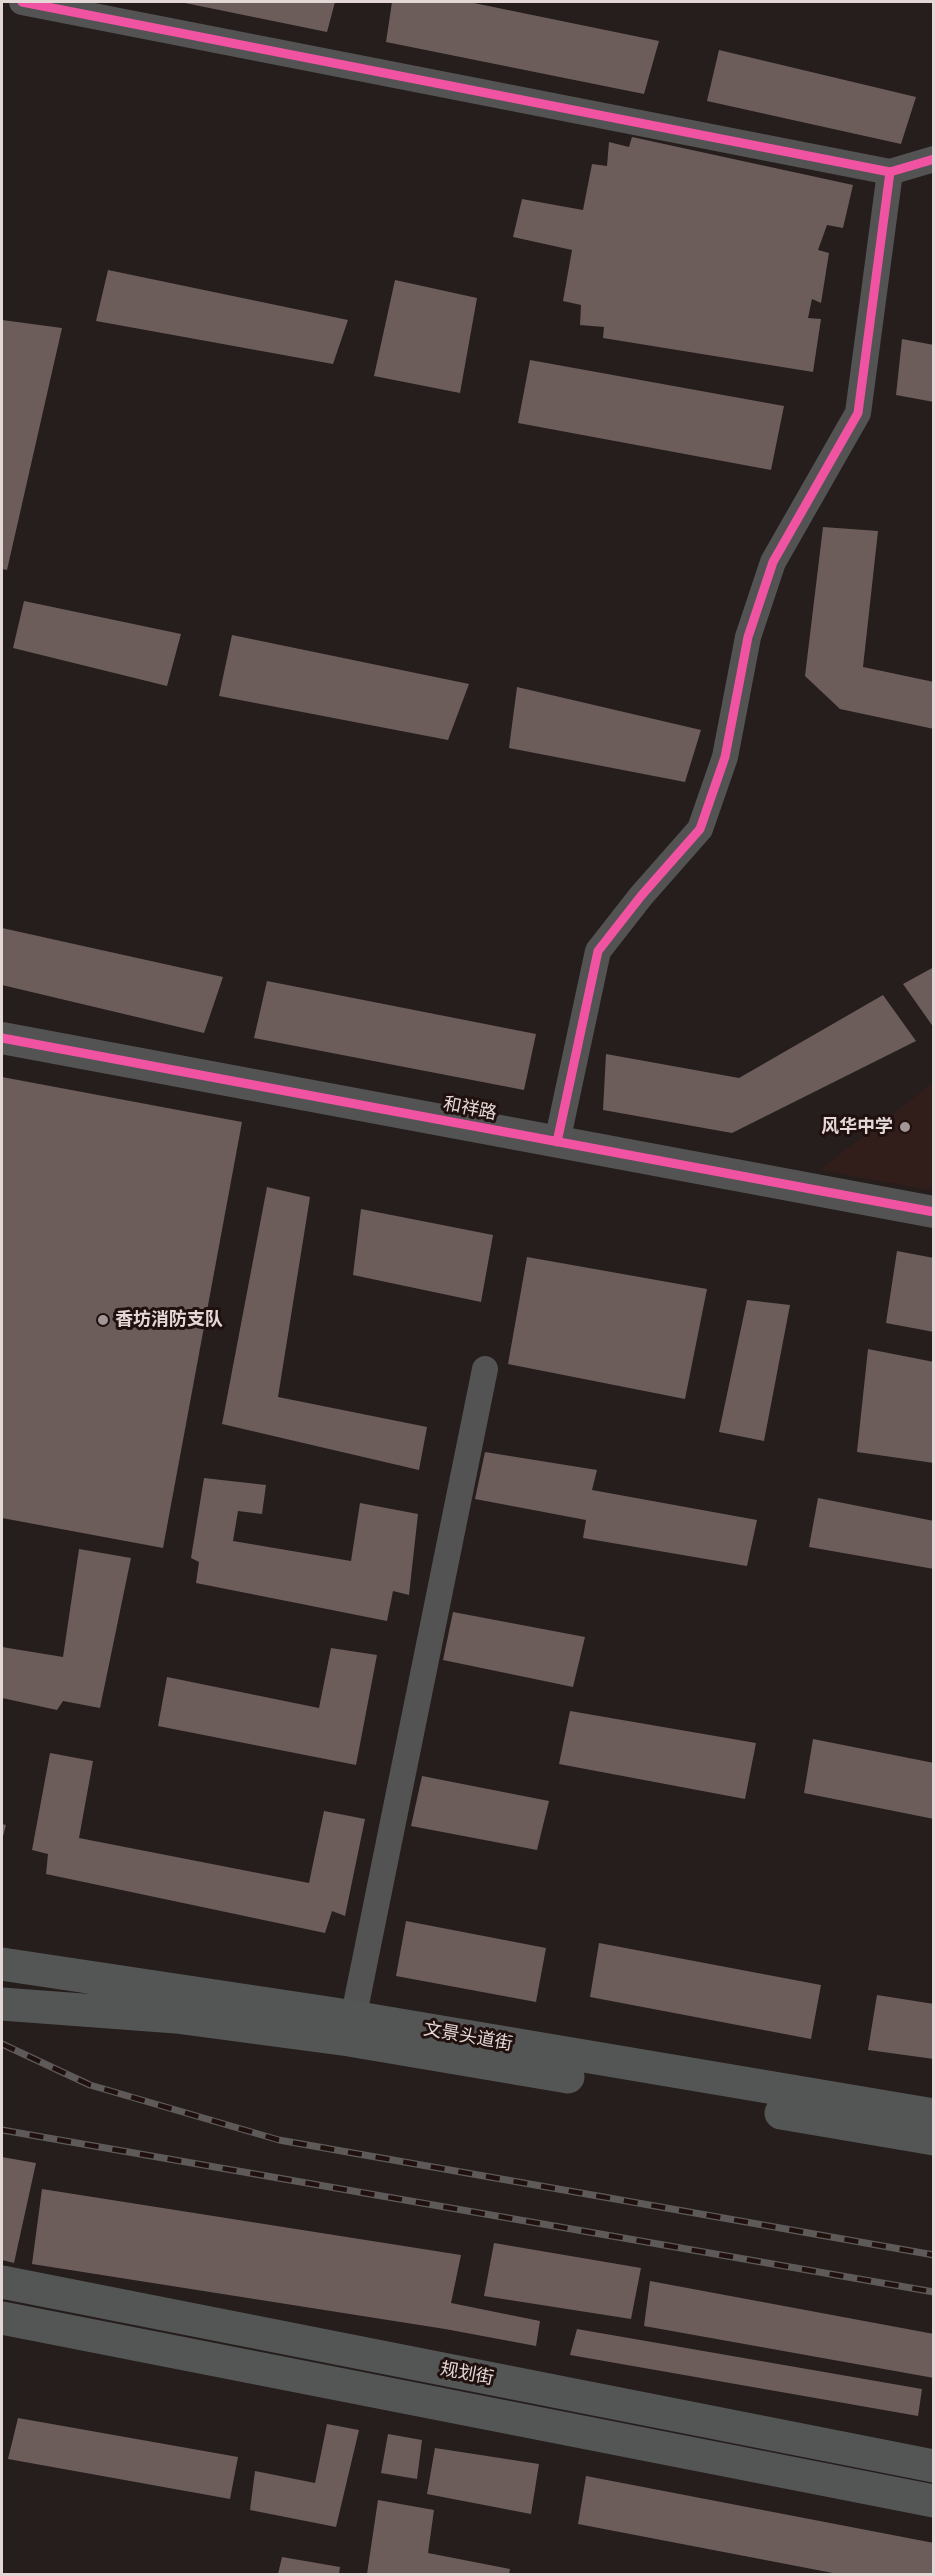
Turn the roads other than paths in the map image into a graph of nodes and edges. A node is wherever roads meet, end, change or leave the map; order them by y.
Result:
1 (22, 2) edge
2 (933, 159) edge
3 (890, 172) junction
4 (2, 1038) edge
5 (557, 1142) junction
6 (933, 1212) edge
7 (485, 1369) dead end
8 (2, 1964) edge
9 (2, 2004) edge
10 (351, 2029) junction
11 (933, 2115) edge
12 (933, 2139) edge
13 (2, 2282) edge
14 (2, 2318) edge
15 (933, 2466) edge
16 (933, 2501) edge

1 - 3 street
2 - 3 street
3 - 5 street
4 - 5 street, 和祥路
5 - 6 street, 和祥路
7 - 10 street
8 - 10 main road, 文景头道街
9 - 10 main road, 文景头道街
10 - 11 main road, 文景头道街
10 - 12 main road, 文景头道街
13 - 15 main road, 规划街
14 - 16 main road, 规划街

